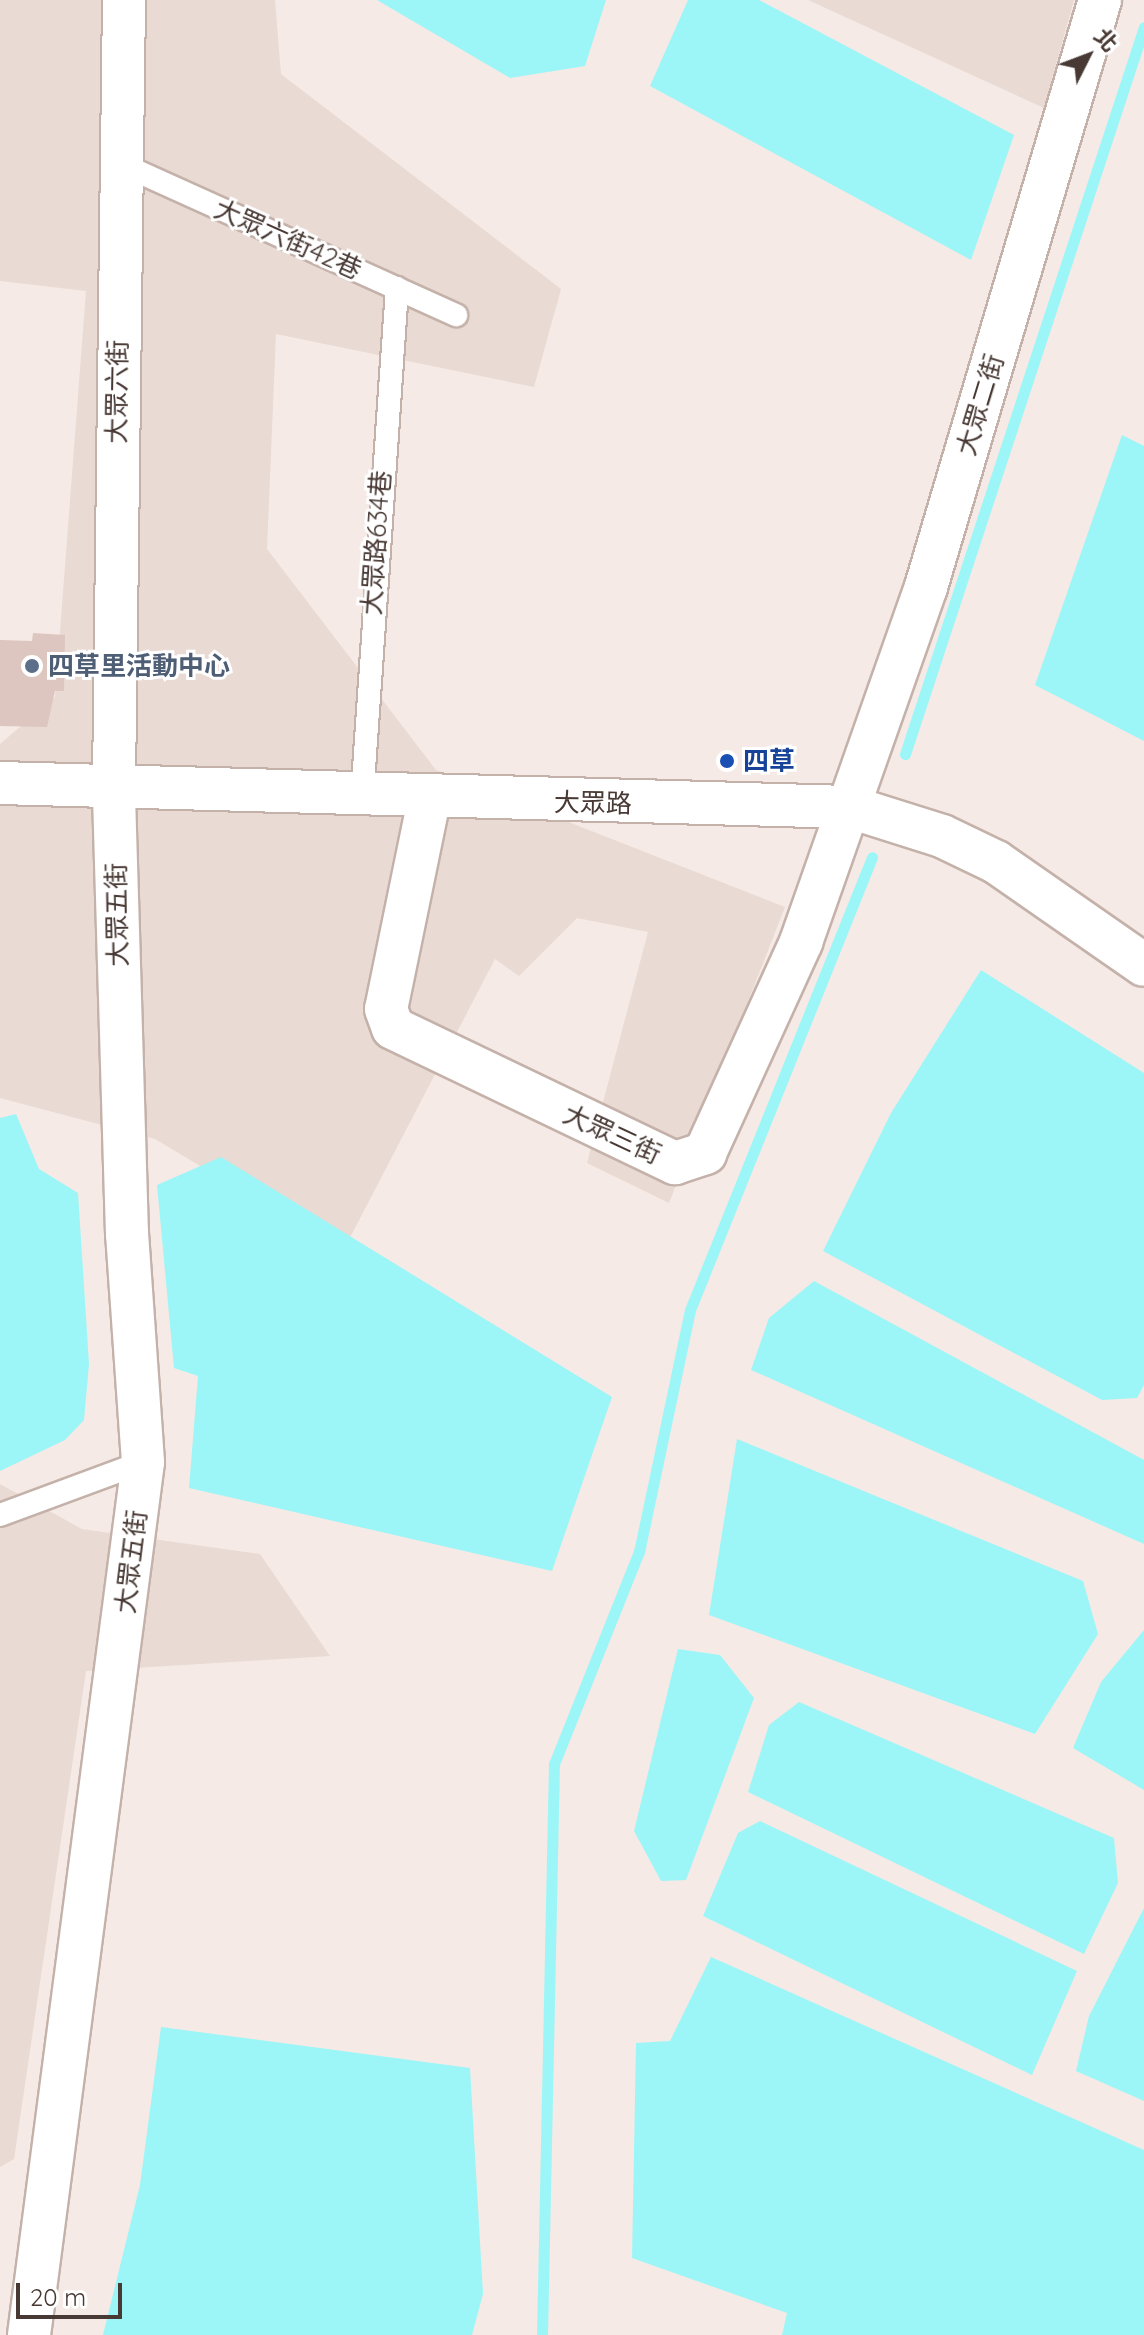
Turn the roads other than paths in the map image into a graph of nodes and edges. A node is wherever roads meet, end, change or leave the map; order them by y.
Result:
1 (124, 0) edge
2 (1100, 0) edge
3 (119, 163) junction
4 (397, 288) junction
5 (456, 315) dead end
6 (0, 783) edge
7 (114, 783) junction
8 (362, 798) junction
9 (429, 800) junction
10 (850, 807) junction
11 (1144, 965) edge
12 (143, 1462) junction
13 (0, 1515) edge
14 (29, 2335) edge

1 - 3 street, 大眾六街
2 - 10 street, 大眾二街
3 - 4 lane, 大眾六街42巷
3 - 7 street, 大眾六街
4 - 5 lane, 大眾六街42巷
4 - 8 lane, 大眾路634巷
6 - 7 street, 大眾路
7 - 8 street, 大眾路
7 - 12 street, 大眾五街
8 - 9 street, 大眾路
9 - 10 street, 大眾路
9 - 10 street, 大眾三街
10 - 11 street, 大眾路
12 - 13 lane
12 - 14 street, 大眾五街

